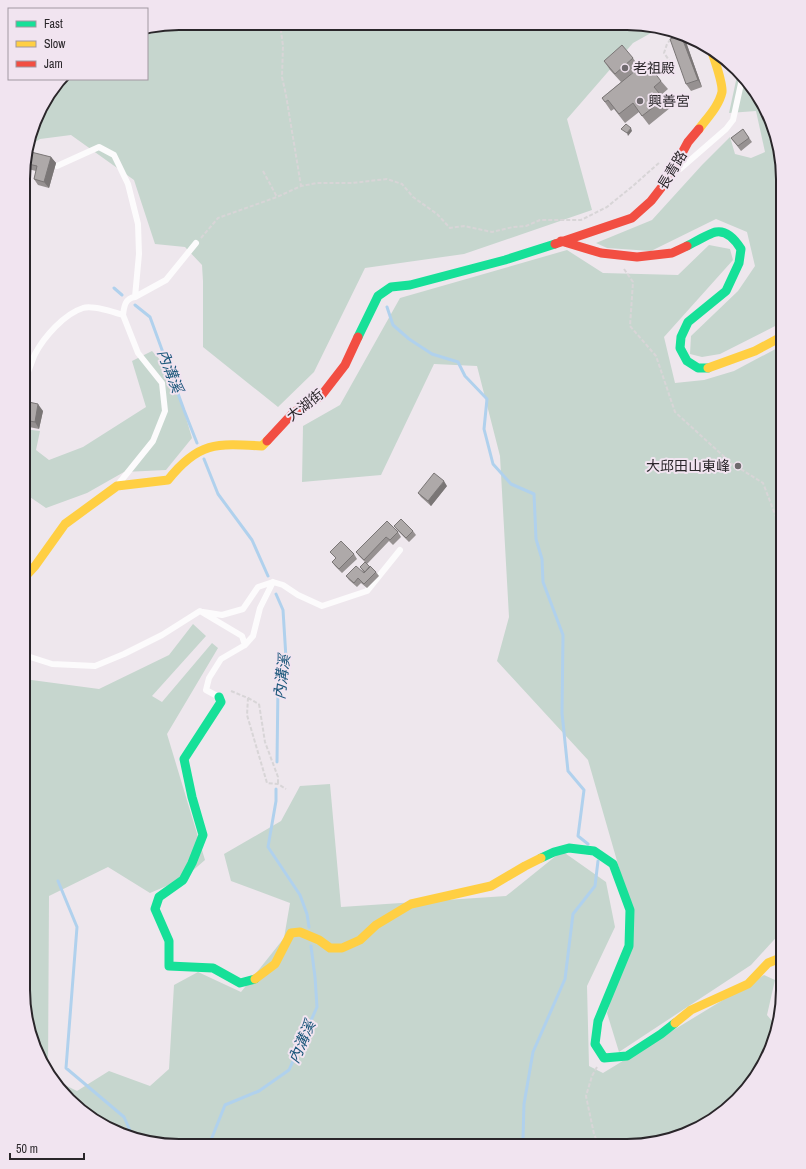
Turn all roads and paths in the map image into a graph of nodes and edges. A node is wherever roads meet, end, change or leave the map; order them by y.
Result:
1 (281, 30) edge
2 (672, 37) edge
3 (714, 58) edge
4 (667, 68) dead end
5 (741, 83) edge
6 (660, 162) dead end
7 (57, 166) dead end
8 (263, 171) dead end
9 (668, 179) junction
10 (301, 186) junction
11 (277, 197) junction
12 (561, 241) junction
13 (196, 243) joint
14 (612, 254) junction
15 (135, 297) junction
16 (122, 315) junction
17 (776, 340) edge
18 (30, 366) edge
19 (118, 486) junction
20 (776, 516) edge
21 (400, 550) dead end
22 (30, 571) edge
23 (273, 582) junction
24 (200, 611) junction
25 (245, 645) junction
26 (30, 657) edge
27 (219, 697) junction
28 (248, 698) junction
29 (278, 784) junction
30 (286, 789) dead end
31 (776, 959) edge
32 (604, 1058) junction
33 (596, 1139) edge

1 - 10 path
2 - 4 path
3 - 9 street, 長青路
5 - 9 lane
6 - 10 path
7 - 15 lane
8 - 11 path
9 - 12 street, 長青路
10 - 11 path
11 - 13 path
12 - 14 street
12 - 19 street, 大湖街
13 - 15 lane
14 - 17 street
14 - 20 path
15 - 16 lane
16 - 18 lane
16 - 19 lane
19 - 22 street, 大湖街
21 - 23 lane
23 - 24 lane
23 - 25 lane
24 - 25 lane
24 - 26 lane
25 - 27 lane
27 - 28 path
27 - 32 street
28 - 29 path
28 - 29 path
29 - 30 path
31 - 32 street
32 - 33 path

